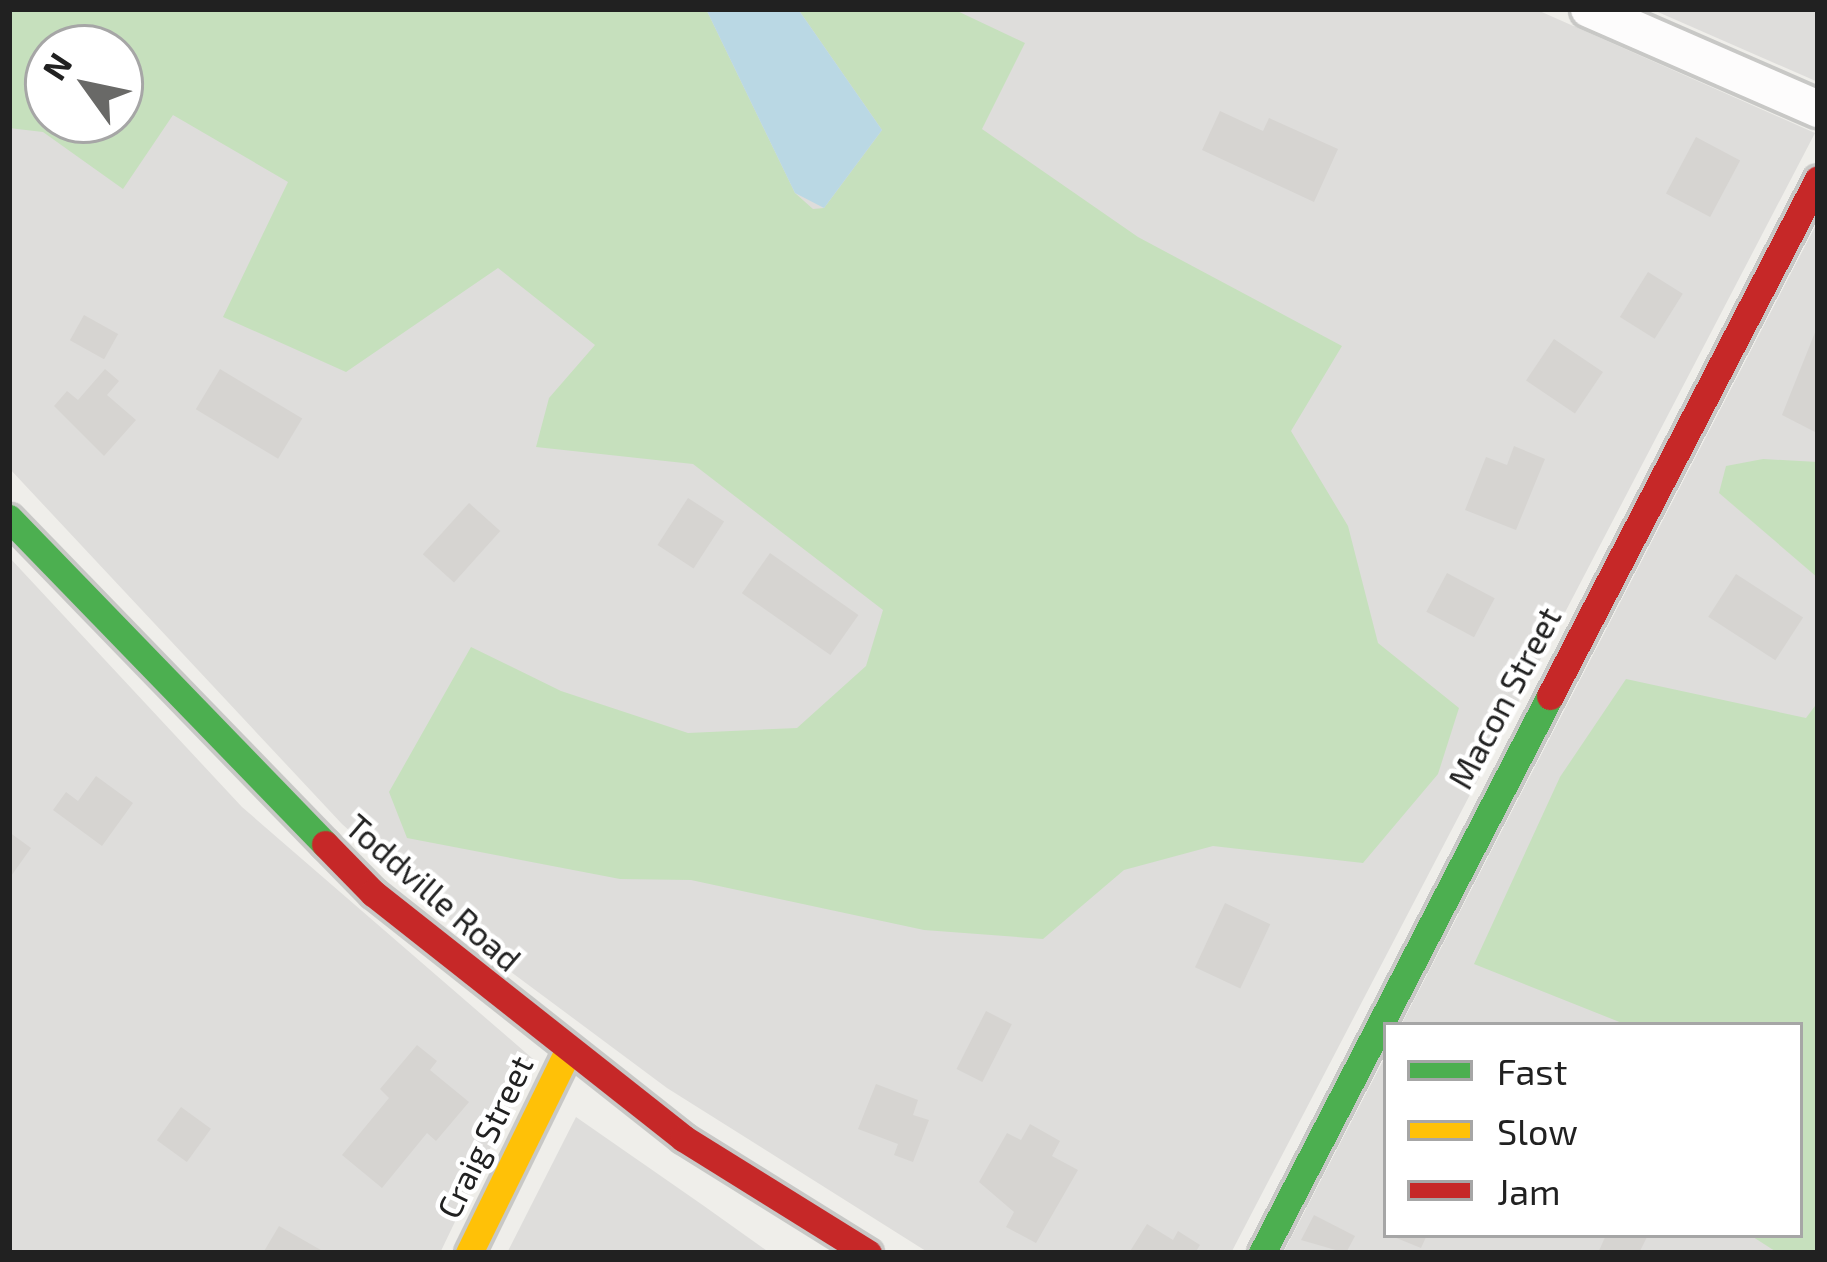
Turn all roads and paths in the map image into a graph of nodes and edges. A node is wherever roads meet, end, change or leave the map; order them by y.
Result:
1 (1589, 9) edge
2 (1818, 109) edge
3 (1818, 179) edge
4 (9, 518) edge
5 (567, 1053) junction
6 (469, 1253) edge
7 (868, 1253) edge
8 (1262, 1253) edge

1 - 2 street
3 - 8 street, Macon Street
4 - 5 street, Toddville Road
5 - 6 street, Craig Street
5 - 7 street, Toddville Road

